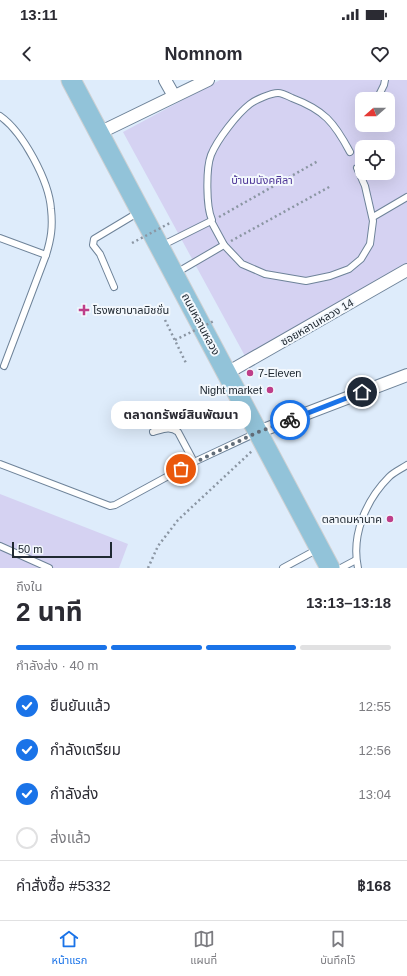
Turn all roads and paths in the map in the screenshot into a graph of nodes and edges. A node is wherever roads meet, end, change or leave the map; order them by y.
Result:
1 (71, 80) edge
2 (165, 80) edge
3 (208, 80) edge
4 (385, 80) edge
5 (380, 92) edge
6 (174, 96) junction
7 (0, 116) edge
8 (99, 133) junction
9 (350, 152) dead end
10 (318, 161) dead end
11 (362, 180) edge
12 (331, 186) dead end
13 (407, 197) edge
14 (141, 211) junction
15 (373, 216) junction
16 (211, 221) junction
17 (170, 223) dead end
18 (0, 238) edge
19 (132, 243) dead end
20 (224, 245) junction
21 (160, 247) junction
22 (46, 255) junction
23 (407, 270) edge
24 (174, 274) junction
25 (114, 287) dead end
26 (165, 320) dead end
27 (214, 320) dead end
28 (175, 340) junction
29 (186, 363) dead end
30 (4, 366) dead end
31 (227, 373) junction
32 (407, 375) edge
33 (153, 432) dead end
34 (260, 436) junction
35 (194, 462) junction
36 (0, 464) edge
37 (407, 465) edge
38 (0, 546) edge
39 (319, 548) junction
40 (356, 560) junction
41 (49, 568) edge
42 (148, 568) edge
43 (283, 568) edge
44 (330, 568) edge
45 (341, 568) edge
46 (358, 568) edge

1 - 8 main road, ถนนหลานหลวง
2 - 6 street
3 - 6 street
4 - 5 lane
6 - 8 street
7 - 22 lane
8 - 14 main road, ถนนหลานหลวง
9 - 16 lane
10 - 16 path
11 - 15 lane
12 - 20 path
13 - 15 lane
14 - 21 main road, ถนนหลานหลวง
14 - 25 lane
15 - 20 lane
16 - 20 lane
16 - 21 lane
17 - 19 path, bridge
18 - 22 lane
20 - 24 lane
21 - 24 main road, ถนนหลานหลวง
22 - 30 lane
23 - 31 street, ซอยหลานหลวง 14
24 - 31 main road, ถนนหลานหลวง
26 - 28 path
27 - 28 path, bridge
28 - 29 path
31 - 34 main road, ถนนหลานหลวง
32 - 34 street
33 - 35 lane
34 - 35 lane
34 - 39 main road, ถนนหลานหลวง
34 - 42 path
35 - 36 lane
37 - 40 lane
38 - 41 lane
39 - 43 lane
39 - 44 main road, ถนนหลานหลวง
40 - 45 lane
40 - 46 lane

